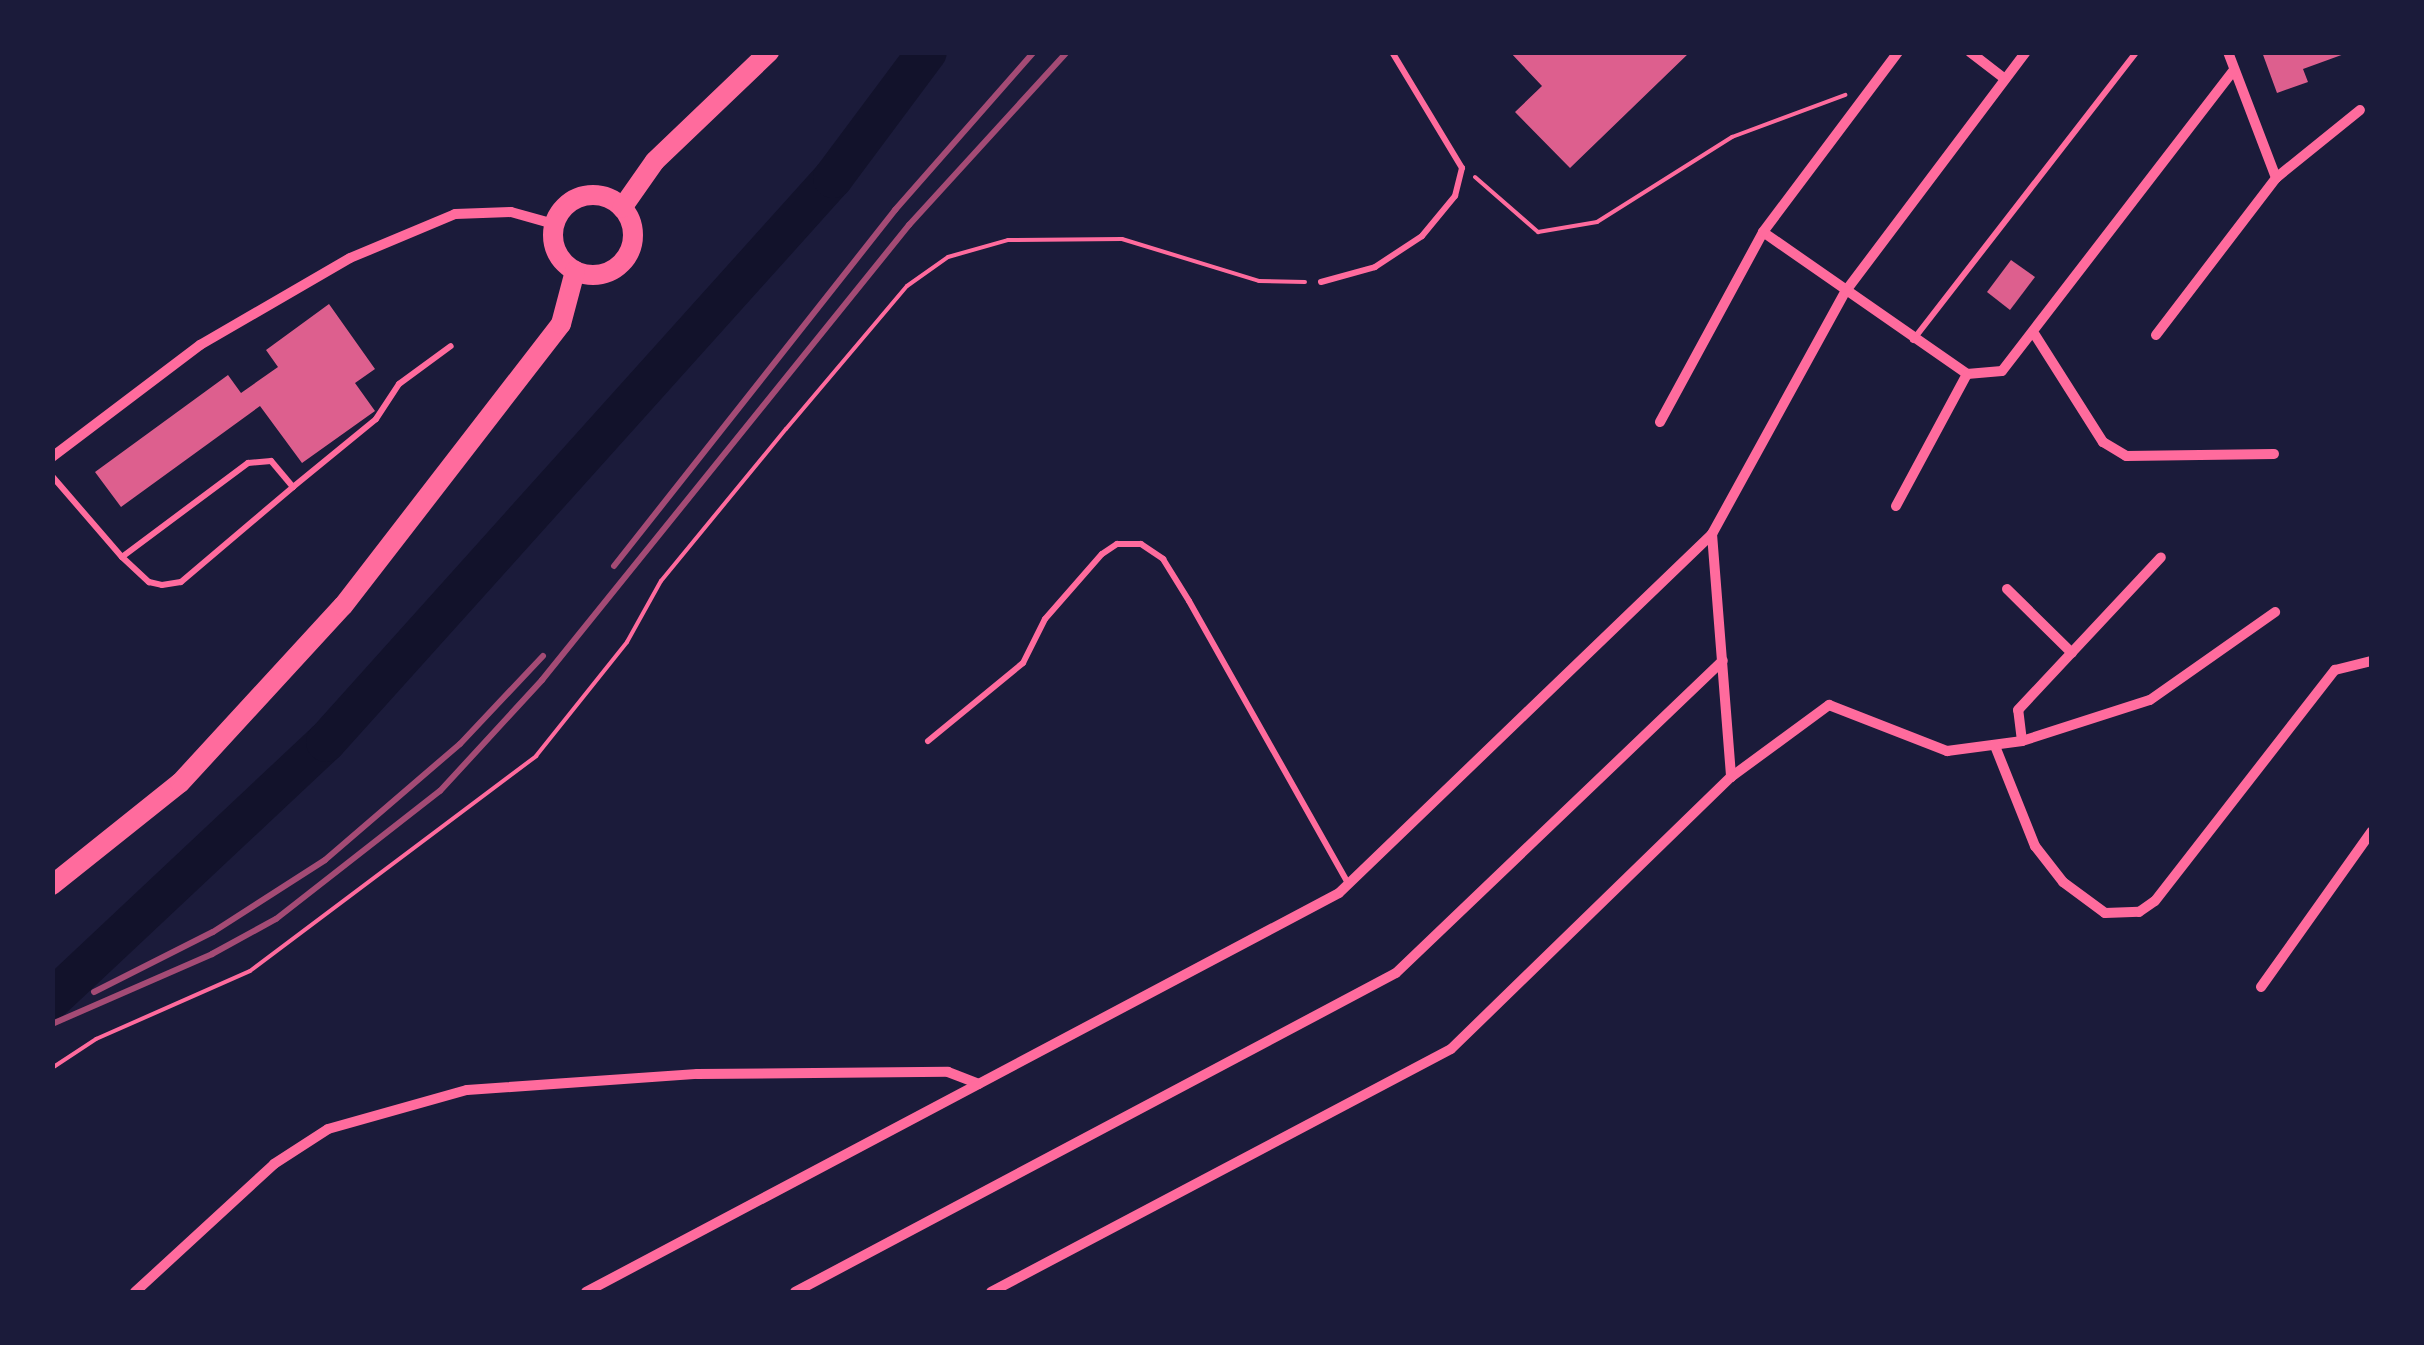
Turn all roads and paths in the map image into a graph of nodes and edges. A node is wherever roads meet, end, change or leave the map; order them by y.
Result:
1 (769, 52) edge
2 (1392, 52) edge
3 (1898, 52) edge
4 (1970, 52) edge
5 (2026, 52) edge
6 (2136, 52) edge
7 (2228, 52) edge
8 (2234, 70) junction
9 (2006, 79) junction
10 (1873, 86) junction
11 (2360, 110) dead end
12 (1462, 168) junction
13 (2276, 178) junction
14 (622, 208) junction
15 (554, 224) junction
16 (1764, 232) junction
17 (575, 271) junction
18 (1321, 282) joint
19 (1845, 292) junction
20 (2036, 335) junction
21 (2156, 336) dead end
22 (1912, 341) junction
23 (451, 346) dead end
24 (1967, 374) junction
25 (1660, 422) dead end
26 (2274, 454) dead end
27 (52, 457) edge
28 (52, 476) edge
29 (293, 487) junction
30 (1896, 506) dead end
31 (1712, 534) junction
32 (122, 557) junction
33 (2161, 557) dead end
34 (2007, 590) dead end
35 (2274, 612) dead end
36 (2072, 653) junction
37 (2372, 661) edge
38 (1723, 662) junction
39 (928, 741) dead end
40 (2022, 741) junction
41 (1995, 746) junction
42 (1731, 776) junction
43 (2372, 831) edge
44 (1349, 884) junction
45 (52, 885) edge
46 (2261, 987) dead end
47 (52, 1068) edge
48 (979, 1084) junction
49 (135, 1292) edge
50 (586, 1292) edge
51 (794, 1292) edge
52 (991, 1292) edge

1 - 14 main road
2 - 12 lane
3 - 10 street
4 - 9 street
5 - 9 street
6 - 22 lane
7 - 8 street
8 - 13 street
8 - 20 street
9 - 19 street
10 - 12 path
10 - 16 street
11 - 13 street
12 - 18 lane
13 - 21 street
14 - 15 main road
14 - 17 main road
15 - 17 main road
15 - 27 street
16 - 19 street
16 - 25 street
17 - 45 main road
18 - 47 path
19 - 22 street
19 - 31 street
20 - 24 street
20 - 26 street
22 - 24 street
23 - 29 lane
24 - 30 street
28 - 32 lane
29 - 32 lane
29 - 32 lane
31 - 38 street
31 - 44 street
33 - 36 street
34 - 36 street
35 - 40 street
36 - 40 street
37 - 41 street
38 - 42 street
38 - 51 street
39 - 44 lane
40 - 41 street
41 - 42 street
42 - 52 street
43 - 46 street
44 - 48 street
48 - 49 street
48 - 50 street

